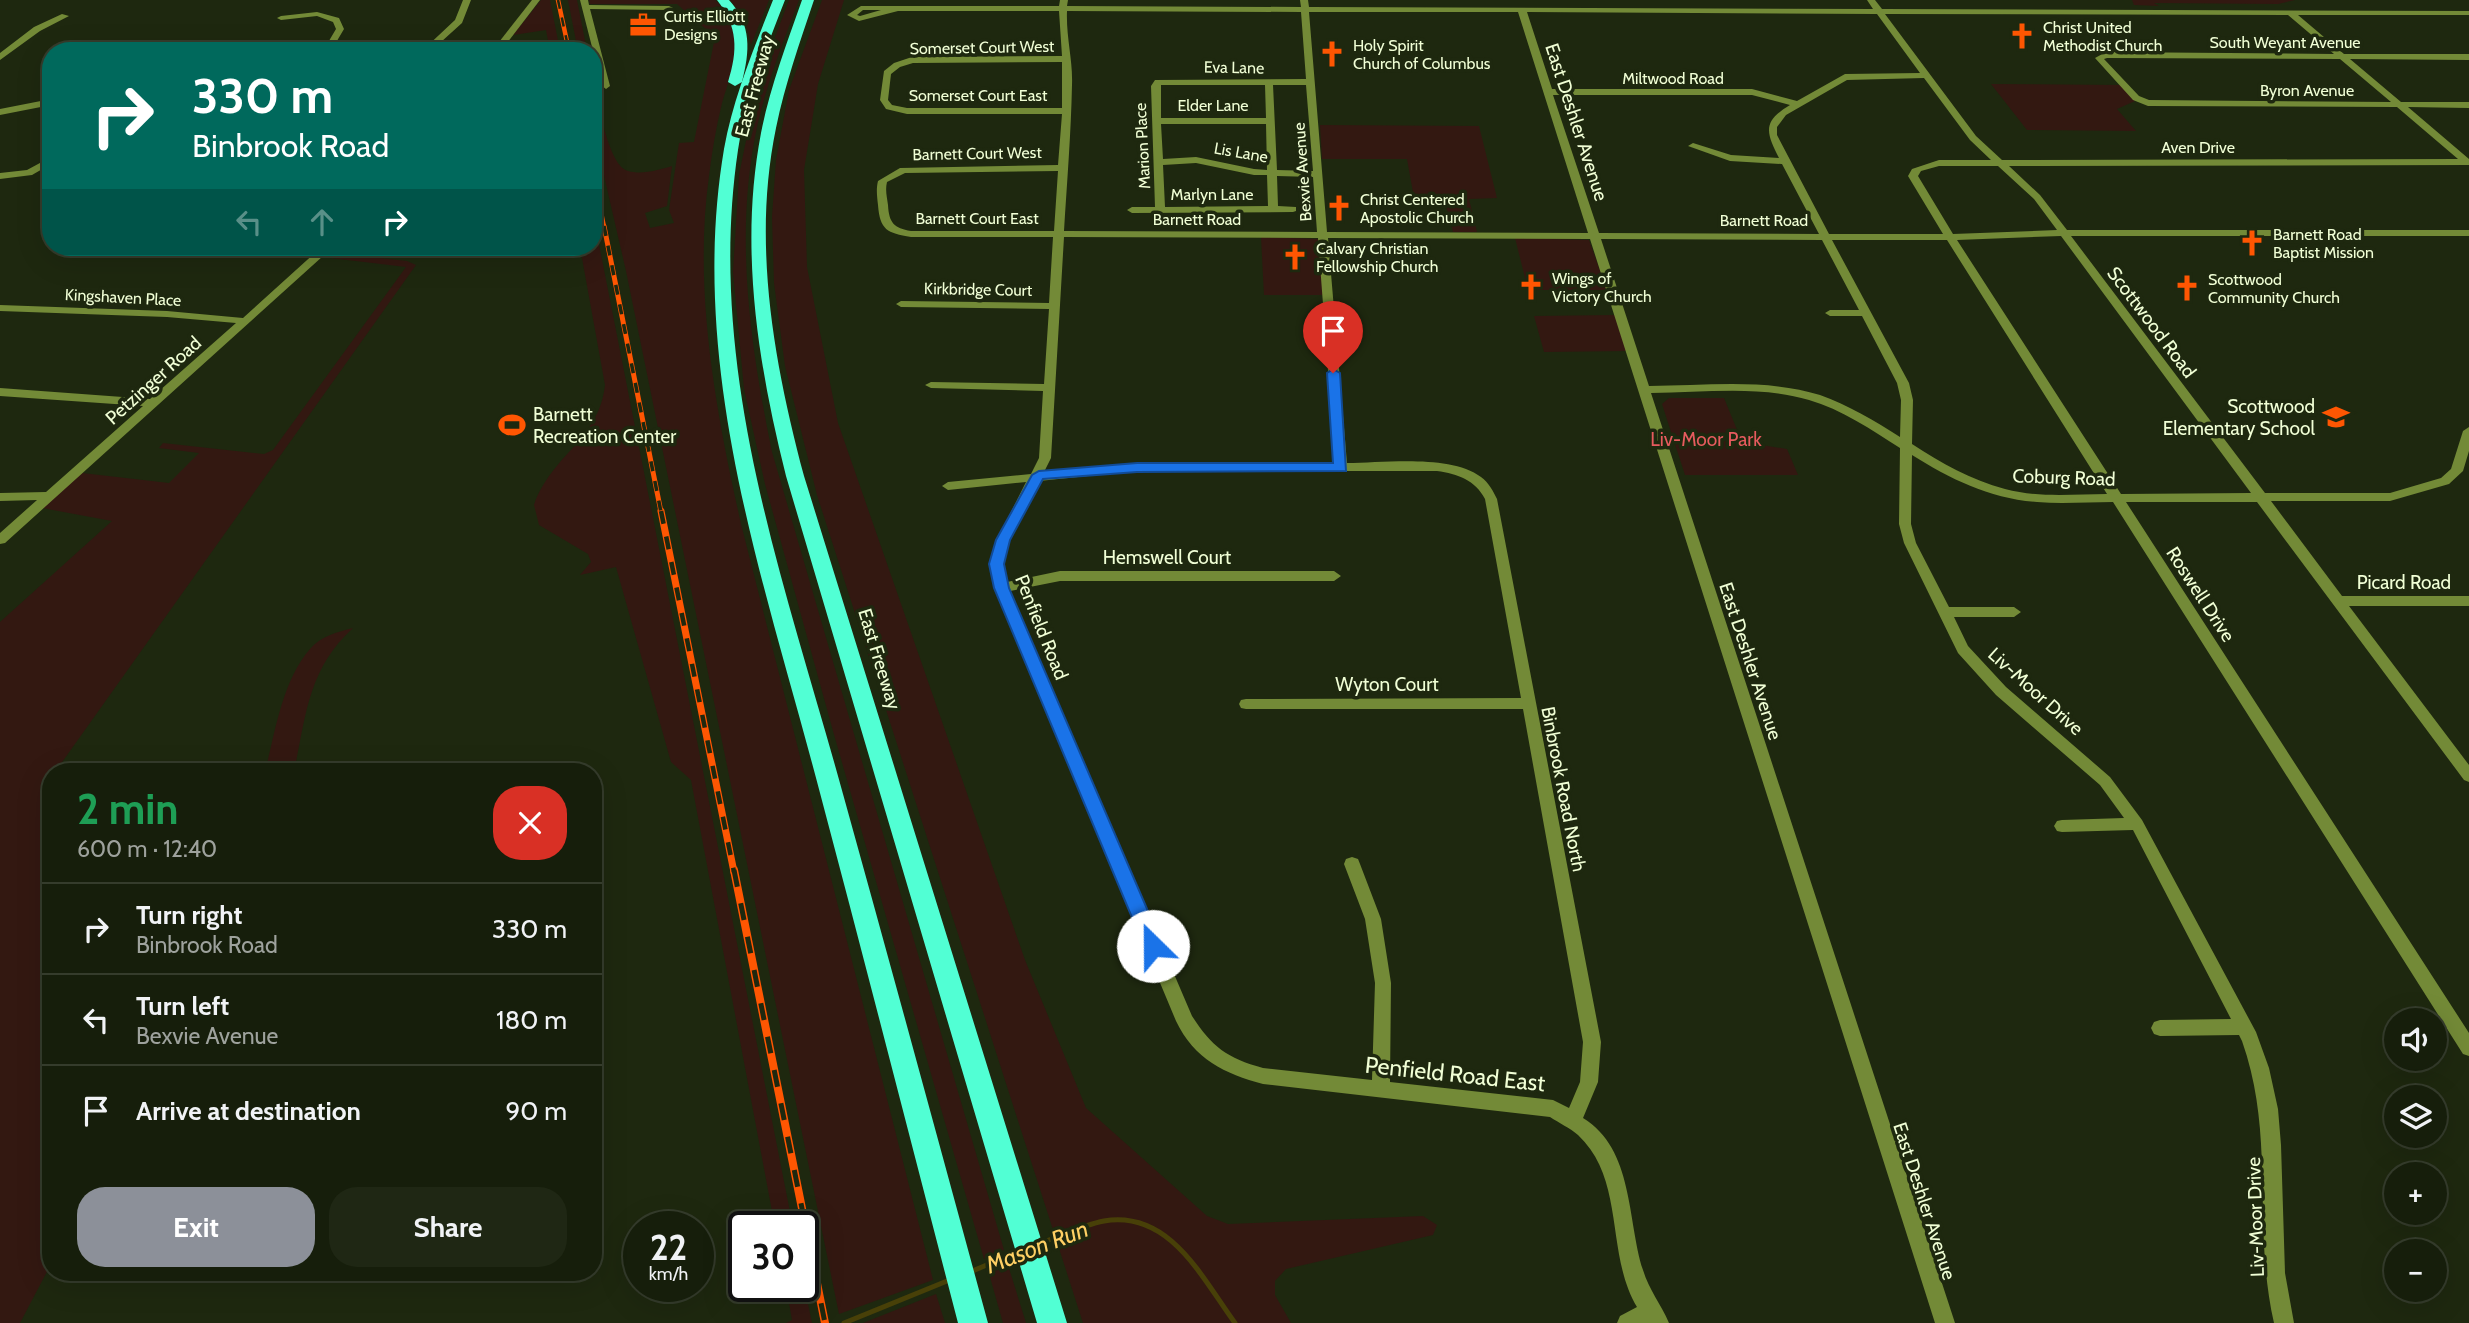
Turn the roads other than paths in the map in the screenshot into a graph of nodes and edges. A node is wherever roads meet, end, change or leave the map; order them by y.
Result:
1 (467, 0) edge
2 (536, 0) edge
3 (723, 0) edge
4 (779, 0) edge
5 (808, 0) edge
6 (1871, 0) edge
7 (2068, 0) edge
8 (585, 4) edge
9 (964, 5) edge
10 (1064, 5) edge
11 (1305, 5) edge
12 (668, 8) dead end
13 (895, 9) dead end
14 (1522, 11) junction
15 (1879, 12) junction
16 (2080, 12) junction
17 (2291, 13) junction
18 (2469, 13) edge
19 (65, 16) dead end
20 (281, 18) dead end
21 (332, 42) edge
22 (436, 42) edge
23 (503, 42) edge
24 (595, 42) edge
25 (2342, 56) junction
26 (0, 57) edge
27 (2469, 57) edge
28 (1068, 59) junction
29 (602, 70) edge
30 (1926, 75) junction
31 (1158, 82) joint
32 (1269, 82) junction
33 (1311, 82) junction
34 (606, 86) dead end
35 (1547, 92) junction
36 (2144, 102) joint
37 (42, 104) edge
38 (1797, 104) junction
39 (2398, 104) junction
40 (2469, 105) edge
41 (889, 107) joint
42 (1067, 111) junction
43 (0, 112) edge
44 (1156, 121) junction
45 (1271, 121) junction
46 (736, 123) junction
47 (1693, 146) dead end
48 (1784, 161) junction
49 (1159, 162) junction
50 (2468, 162) edge
51 (2001, 163) junction
52 (1927, 165) joint
53 (42, 166) edge
54 (1064, 168) junction
55 (1273, 174) junction
56 (1318, 174) junction
57 (0, 176) edge
58 (1273, 209) junction
59 (1293, 209) dead end
60 (1132, 210) dead end
61 (1160, 210) junction
62 (894, 231) joint
63 (2064, 233) junction
64 (2469, 233) edge
65 (1059, 234) junction
66 (1323, 235) junction
67 (1593, 236) junction
68 (1827, 236) junction
69 (1949, 237) junction
70 (318, 256) edge
71 (901, 304) dead end
72 (1055, 306) junction
73 (0, 308) edge
74 (1830, 313) dead end
75 (1868, 313) junction
76 (245, 321) junction
77 (931, 385) dead end
78 (1050, 388) junction
79 (1645, 390) junction
80 (0, 393) edge
81 (152, 403) junction
82 (2469, 431) edge
83 (1905, 447) junction
84 (1341, 467) junction
85 (1039, 475) junction
86 (948, 486) dead end
87 (0, 496) edge
88 (49, 496) junction
89 (2116, 498) junction
90 (2262, 498) junction
91 (0, 540) edge
92 (1334, 576) dead end
93 (1002, 588) junction
94 (2339, 601) junction
95 (2469, 601) edge
96 (1944, 612) junction
97 (2014, 612) dead end
98 (1528, 703) junction
99 (1247, 704) dead end
100 (2469, 776) edge
101 (2137, 824) junction
102 (2062, 826) dead end
103 (1352, 864) dead end
104 (2244, 1027) junction
105 (2160, 1028) dead end
106 (2469, 1048) edge
107 (1228, 1068) joint
108 (1381, 1090) junction
109 (1573, 1118) junction
110 (1047, 1309) edge
111 (1654, 1317) edge
112 (973, 1323) edge
113 (1627, 1323) edge
114 (1945, 1323) edge
115 (2284, 1323) edge

1 - 22 street
2 - 23 street
3 - 46 highway
4 - 46 highway, East Freeway
5 - 110 highway, East Freeway
6 - 15 street, Scottwood Road
7 - 16 street
8 - 12 street
8 - 24 street
9 - 10 street
9 - 13 street
10 - 11 street
10 - 28 street, Penfield Road
11 - 14 street
11 - 33 street, Bexvie Avenue
14 - 15 street
14 - 35 street, East Deshler Avenue
15 - 16 street
15 - 30 street, Scottwood Road
16 - 17 street
17 - 18 street
17 - 25 street
19 - 26 street
20 - 21 street
25 - 27 street, South Weyant Avenue
25 - 36 street, South Weyant Avenue
25 - 39 street
28 - 41 street, Somerset Court West
28 - 42 street, Penfield Road
29 - 34 street
30 - 38 street, Liv-Moor Drive
30 - 51 street, Scottwood Road
31 - 32 street, Eva Lane
31 - 44 street, Marion Place
32 - 33 street, Eva Lane
32 - 45 street
33 - 56 street, Bexvie Avenue
35 - 38 street, Miltwood Road
35 - 67 street, East Deshler Avenue
36 - 39 street, Byron Avenue
37 - 43 street
38 - 48 street, Liv-Moor Drive
39 - 40 street, Byron Avenue
39 - 50 street
41 - 42 street, Somerset Court East
42 - 54 street, Penfield Road
44 - 45 street, Elder Lane
44 - 49 street, Marion Place
45 - 55 street
46 - 112 highway, East Freeway
47 - 48 street
48 - 68 street, Liv-Moor Drive
49 - 55 street, Lis Lane
49 - 61 street, Marion Place
50 - 51 street, Aven Drive
51 - 52 street, Aven Drive
51 - 63 street, Scottwood Road
52 - 69 street, Roswell Drive
53 - 57 street
54 - 62 street, Barnett Court West
54 - 65 street, Penfield Road
55 - 56 street, Lis Lane
55 - 58 street
56 - 66 street, Bexvie Avenue
58 - 59 street, Marlyn Lane
58 - 61 street, Marlyn Lane
60 - 61 street, Marlyn Lane
62 - 65 street, Barnett Court East
63 - 64 street, Barnett Road
63 - 69 street, Barnett Road
63 - 90 street, Scottwood Road
65 - 66 street, Barnett Road
65 - 72 street, Penfield Road
66 - 67 street, Barnett Road
66 - 84 street, Bexvie Avenue
67 - 68 street, Barnett Road
67 - 79 street, East Deshler Avenue
68 - 69 street, Barnett Road
68 - 75 street, Liv-Moor Drive
69 - 89 street, Roswell Drive
70 - 76 street, Petzinger Road
71 - 72 street, Kirkbridge Court
72 - 78 street, Penfield Road
73 - 76 street, Kingshaven Place
74 - 75 street
75 - 83 street, Liv-Moor Drive
76 - 81 street, Petzinger Road
77 - 78 street
78 - 85 street, Penfield Road
79 - 83 street, Coburg Road
79 - 114 street, East Deshler Avenue
80 - 81 street
81 - 88 street, Petzinger Road
82 - 90 street, Coburg Road
83 - 89 street, Coburg Road
83 - 96 street, Liv-Moor Drive
84 - 85 street
84 - 98 street, Binbrook Road North
85 - 86 street
85 - 93 street, Penfield Road
87 - 88 street
88 - 91 street, Petzinger Road
89 - 90 street, Coburg Road
89 - 106 street, Roswell Drive
90 - 94 street, Scottwood Road
92 - 93 street, Hemswell Court
93 - 107 street, Penfield Road
94 - 95 street, Picard Road
94 - 100 street, Scottwood Road
96 - 97 street
96 - 101 street, Liv-Moor Drive
98 - 99 street, Wyton Court
98 - 109 street, Binbrook Road North
101 - 102 street
101 - 104 street, Liv-Moor Drive
103 - 108 street
104 - 105 street
104 - 115 street, Liv-Moor Drive
107 - 108 street, Penfield Road East
108 - 109 street, Penfield Road East
109 - 111 street, Penfield Road East
111 - 113 street

